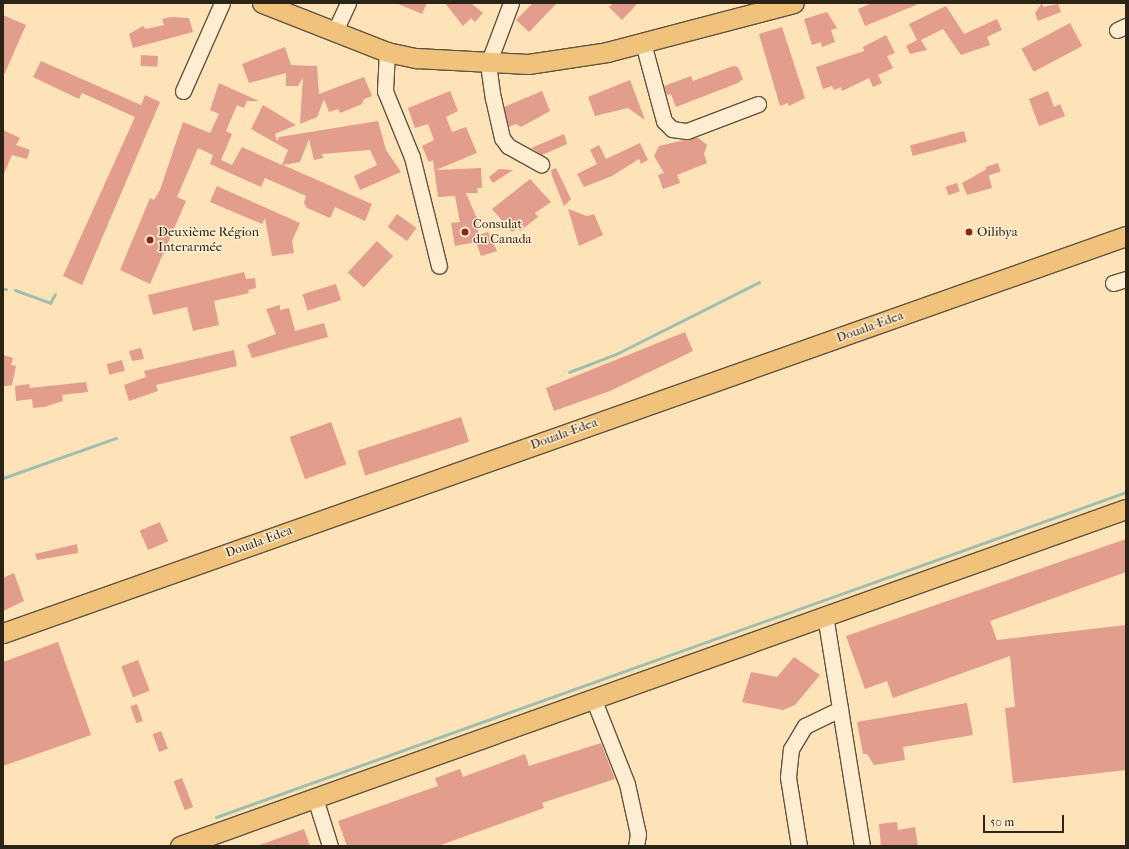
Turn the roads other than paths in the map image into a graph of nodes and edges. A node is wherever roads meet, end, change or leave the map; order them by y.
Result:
1 (222, 3) edge
2 (262, 3) edge
3 (348, 3) edge
4 (511, 3) edge
5 (794, 3) edge
6 (334, 33) junction
7 (643, 43) junction
8 (387, 52) junction
9 (488, 64) junction
10 (183, 91) dead end
11 (758, 104) dead end
12 (540, 164) dead end
13 (1126, 236) edge
14 (439, 266) dead end
15 (1126, 509) edge
16 (825, 615) junction
17 (3, 633) edge
18 (593, 698) junction
19 (840, 709) junction
20 (315, 798) junction
21 (180, 846) edge
22 (330, 846) edge
23 (636, 846) edge
24 (799, 846) edge
25 (862, 846) edge

1 - 10 street
2 - 6 main road
3 - 6 street
4 - 9 street
5 - 7 main road
6 - 8 main road
7 - 9 main road
7 - 11 street
8 - 9 main road
8 - 14 street
9 - 12 street
13 - 17 main road, Douala-Edea
15 - 16 main road
16 - 18 main road
16 - 19 street
18 - 20 main road
18 - 23 street
19 - 24 street
19 - 25 street
20 - 21 main road
20 - 22 street

